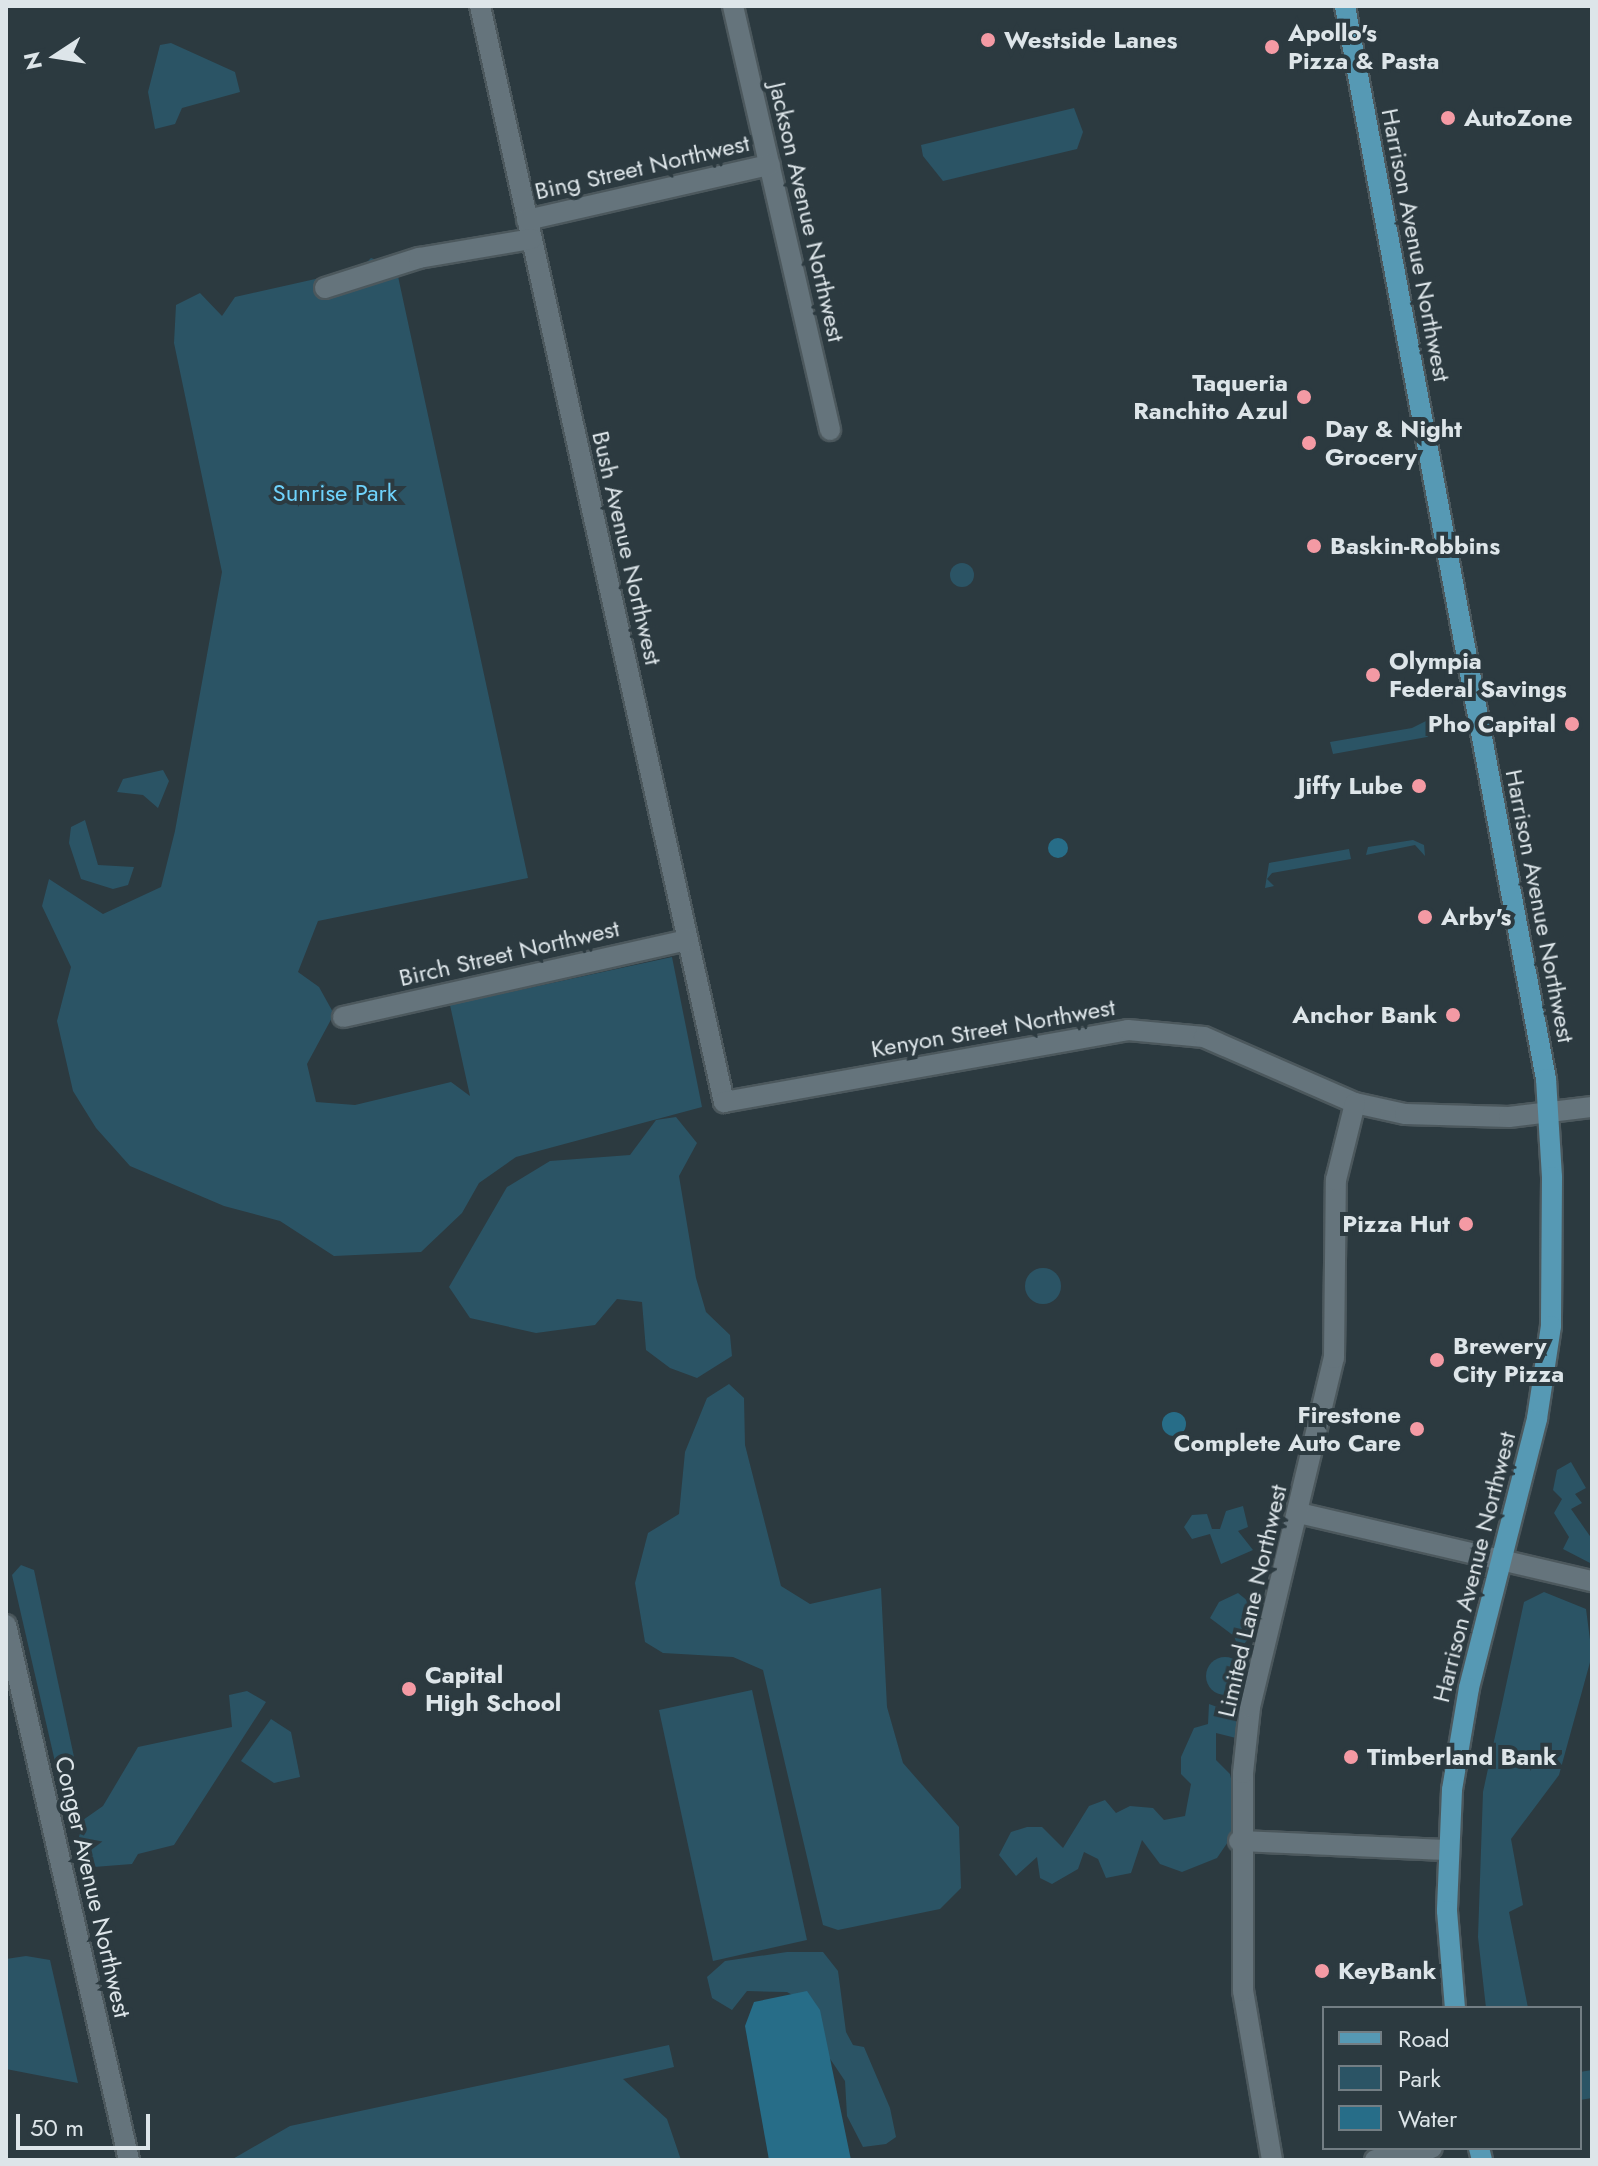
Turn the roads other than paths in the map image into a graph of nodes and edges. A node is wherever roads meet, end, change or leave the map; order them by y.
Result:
1 (480, 6) edge
2 (733, 6) edge
3 (1345, 6) edge
4 (770, 165) junction
5 (529, 229) junction
6 (325, 288) dead end
7 (830, 430) dead end
8 (688, 940) junction
9 (343, 1017) dead end
10 (724, 1102) joint
11 (1355, 1103) junction
12 (1592, 1107) edge
13 (1548, 1112) junction
14 (1299, 1513) junction
15 (1501, 1560) junction
16 (1592, 1581) edge
17 (6, 1625) edge
18 (9, 1648) edge
19 (1239, 1841) junction
20 (1447, 1850) junction
21 (1455, 2006) edge
22 (1422, 2150) edge
23 (129, 2160) edge
24 (1272, 2160) edge
25 (1375, 2160) edge

1 - 5 street, Bush Avenue Northwest
2 - 4 street, Jackson Avenue Northwest
3 - 13 main road, Harrison Avenue Northwest
4 - 5 street, Bing Street Northwest
4 - 7 street, Jackson Avenue Northwest
5 - 6 street, Bing Street Northwest
5 - 8 street, Bush Avenue Northwest
8 - 9 street, Birch Street Northwest
8 - 10 street, Bush Avenue Northwest
10 - 11 street, Kenyon Street Northwest
11 - 13 street, Kenyon Street Northwest
11 - 14 street, Limited Lane Northwest
12 - 13 street, Kenyon Street Northwest
13 - 15 main road, Harrison Avenue Northwest
14 - 15 street
14 - 19 street, Limited Lane Northwest
15 - 16 street
15 - 20 main road, Harrison Avenue Northwest
17 - 18 street, Conger Avenue Northwest
18 - 23 street, Conger Avenue Northwest
19 - 20 street
19 - 24 street, Limited Lane Northwest
20 - 21 main road, Harrison Avenue Northwest
22 - 25 street

